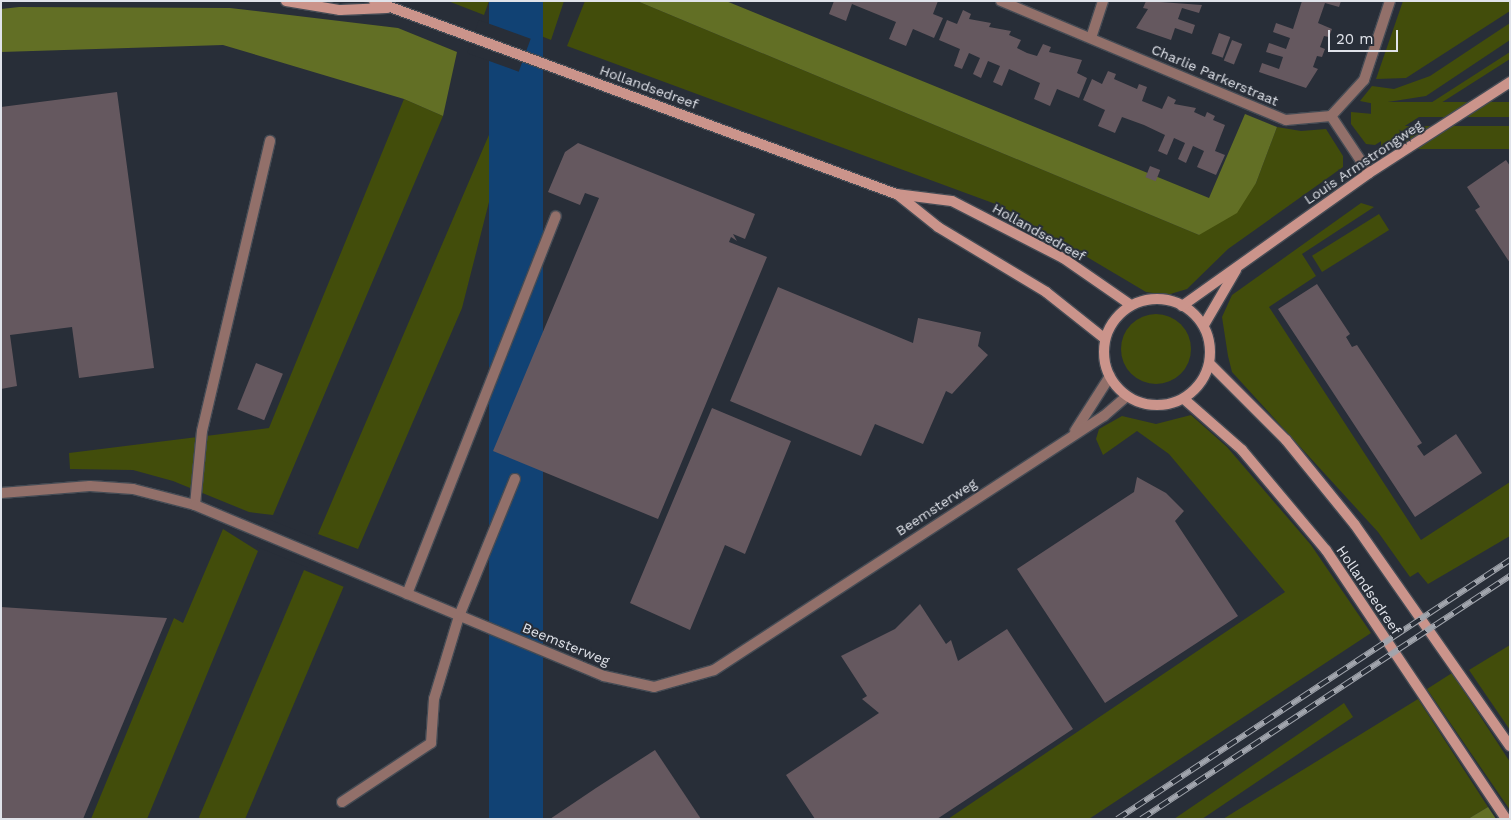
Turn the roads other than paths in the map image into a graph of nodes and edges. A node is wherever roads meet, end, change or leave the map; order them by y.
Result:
1 (286, 1) edge
2 (374, 1) edge
3 (1001, 1) edge
4 (1103, 1) edge
5 (1390, 1) edge
6 (390, 8) junction
7 (1091, 38) junction
8 (1510, 82) edge
9 (1331, 116) junction
10 (270, 142) dead end
11 (1369, 173) junction
12 (896, 194) junction
13 (556, 216) dead end
14 (1236, 270) junction
15 (1132, 305) junction
16 (1182, 306) junction
17 (1204, 325) junction
18 (1105, 339) junction
19 (1211, 365) junction
20 (1110, 376) junction
21 (1127, 396) junction
22 (1184, 399) junction
23 (1075, 432) junction
24 (515, 480) dead end
25 (1, 493) edge
26 (195, 505) junction
27 (407, 594) junction
28 (459, 616) junction
29 (1510, 746) edge
30 (342, 802) dead end
31 (1506, 819) edge

1 - 6 main road, Hollandsedreef
2 - 6 main road, Hollandsedreef
3 - 7 street, Charlie Parkerstraat
4 - 7 street
5 - 9 street
6 - 12 main road, Hollandsedreef
7 - 9 street, Charlie Parkerstraat
8 - 11 main road, Louis Armstrongweg
9 - 11 street
10 - 26 street
11 - 14 main road, Louis Armstrongweg
12 - 15 main road, Hollandsedreef
12 - 18 main road, Hollandsedreef
13 - 27 street
14 - 16 main road, Louis Armstrongweg
14 - 17 main road, Louis Armstrongweg
15 - 16 main road
15 - 18 main road
16 - 17 main road
17 - 19 main road
18 - 20 main road
19 - 22 main road
19 - 29 main road, Hollandsedreef
20 - 21 main road
20 - 23 street, Beemsterweg
21 - 22 main road
21 - 23 street, Beemsterweg
22 - 31 main road, Hollandsedreef
23 - 28 street, Beemsterweg
24 - 28 street
25 - 26 street, Beemsterweg
26 - 27 street, Beemsterweg
27 - 28 street, Beemsterweg
28 - 30 street

